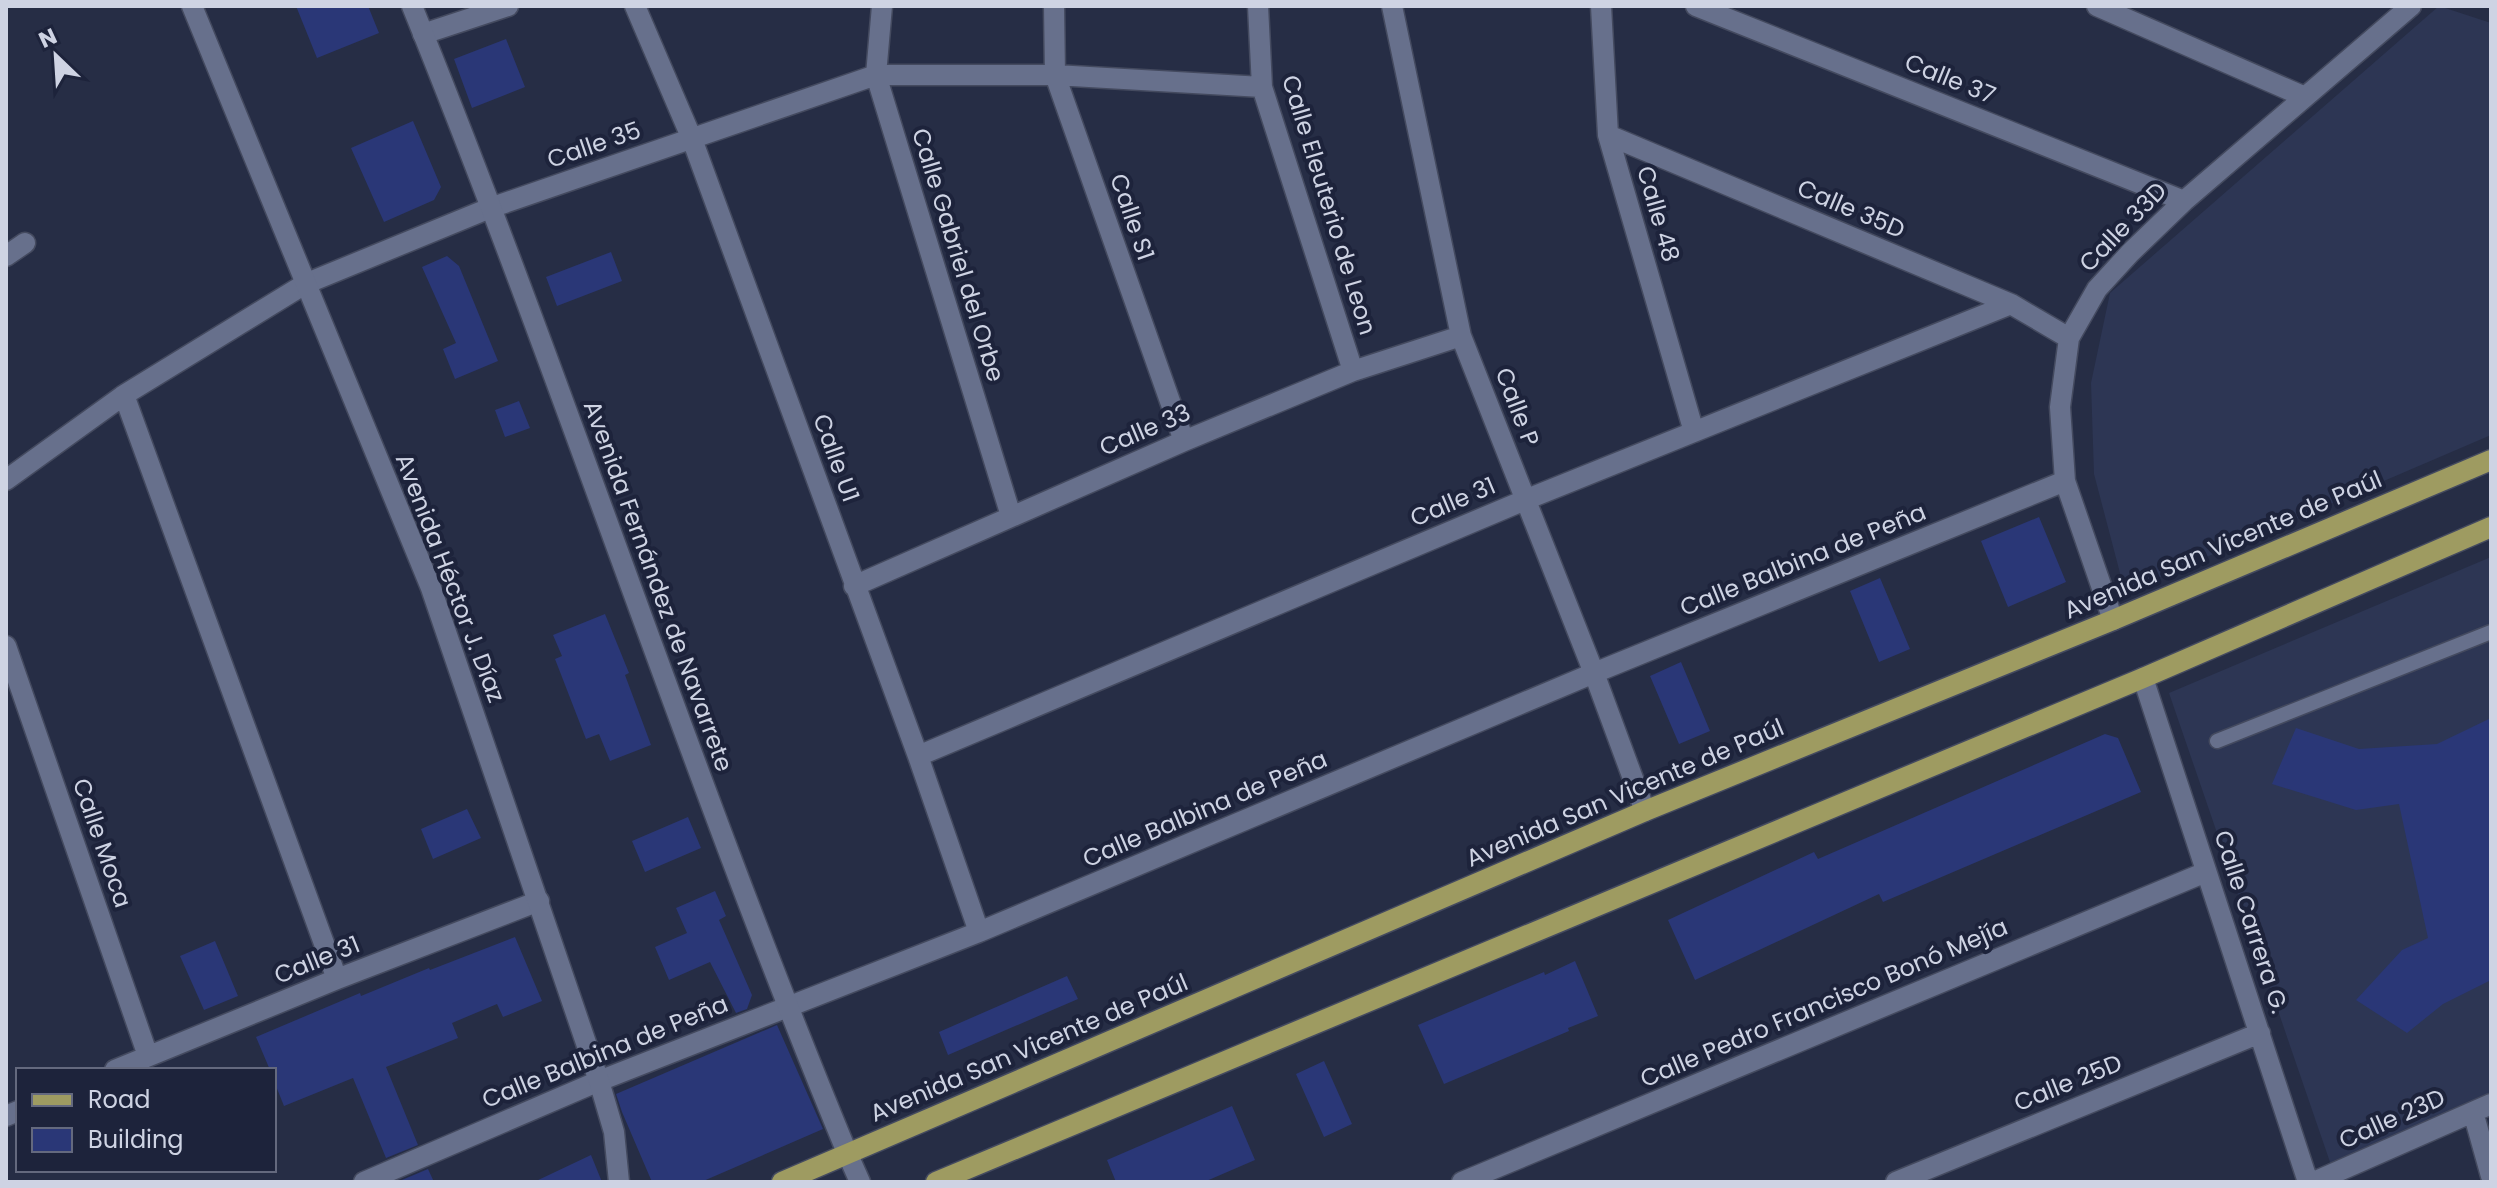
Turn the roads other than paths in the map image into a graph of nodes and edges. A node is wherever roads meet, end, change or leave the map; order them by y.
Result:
1 (192, 6) edge
2 (412, 6) edge
3 (508, 6) edge
4 (635, 6) edge
5 (882, 6) edge
6 (1054, 6) edge
7 (1258, 6) edge
8 (1392, 6) edge
9 (1601, 6) edge
10 (1696, 6) edge
11 (2097, 6) edge
12 (2411, 6) edge
13 (423, 34) junction
14 (876, 75) junction
15 (1055, 75) junction
16 (1262, 87) junction
17 (2305, 97) junction
18 (1608, 135) junction
19 (692, 139) junction
20 (2184, 201) junction
21 (490, 208) junction
22 (25, 243) dead end
23 (6, 256) edge
24 (305, 284) junction
25 (2011, 304) junction
26 (1461, 336) junction
27 (2069, 338) junction
28 (1353, 371) junction
29 (124, 395) junction
30 (1694, 432) junction
31 (1184, 441) junction
32 (2491, 460) edge
33 (6, 480) edge
34 (2065, 481) junction
35 (1525, 500) junction
36 (1011, 516) junction
37 (2491, 527) edge
38 (854, 586) junction
39 (2113, 620) junction
40 (2491, 632) edge
41 (6, 646) edge
42 (1594, 673) junction
43 (2143, 678) junction
44 (2217, 741) dead end
45 (918, 756) junction
46 (1645, 811) junction
47 (2206, 872) junction
48 (539, 901) junction
49 (979, 932) junction
50 (337, 979) junction
51 (786, 1006) junction
52 (2260, 1033) junction
53 (148, 1056) junction
54 (120, 1068) edge
55 (599, 1081) junction
56 (2482, 1108) edge
57 (848, 1155) junction
58 (2491, 1176) edge
59 (364, 1182) edge
60 (619, 1182) edge
61 (782, 1182) edge
62 (860, 1182) edge
63 (936, 1182) edge
64 (1462, 1182) edge
65 (1896, 1182) edge
66 (2308, 1182) edge
67 (2314, 1182) edge

1 - 24 street, Avenida Héctor J. Díaz
2 - 13 street, Avenida Fernández de Navarrete
3 - 13 street
4 - 19 street, Calle U1
5 - 14 street, Calle Gabriel del Orbe
6 - 15 street, Calle S1
7 - 16 street, Calle Eleuterio de Leon
8 - 26 street, Calle P
9 - 18 street, Calle 48
10 - 20 street, Calle 37
11 - 17 street
12 - 17 street, Calle 33D
13 - 21 street, Avenida Fernández de Navarrete
14 - 15 street, Calle 35
14 - 19 street, Calle 35
14 - 36 street, Calle Gabriel del Orbe
15 - 16 street, Calle 35
15 - 31 street, Calle S1
16 - 28 street, Calle Eleuterio de Leon
17 - 20 street, Calle 33D
18 - 25 street, Calle 35D
18 - 30 street, Calle 48
19 - 21 street, Calle 35
19 - 38 street, Calle U1
20 - 27 street, Calle 33D
21 - 24 street, Calle 35
21 - 51 street, Avenida Fernández de Navarrete
22 - 23 street
24 - 29 street, Calle 35
24 - 48 street, Avenida Héctor J. Díaz
25 - 27 street, Calle 35D
25 - 30 street, Calle 31
26 - 28 street, Calle 33
26 - 35 street, Calle P
27 - 34 street, Calle 33D
28 - 31 street, Calle 33
29 - 33 street, Calle 35
29 - 50 street
30 - 35 street, Calle 31
31 - 36 street, Calle 33
32 - 39 main road, Avenida San Vicente de Paúl
34 - 39 street, Calle 33D
34 - 42 street, Calle Balbina de Peña
35 - 42 street, Calle P
35 - 45 street, Calle 31
36 - 38 street, Calle 33
37 - 43 main road
38 - 45 street, Calle U1
39 - 46 main road, Avenida San Vicente de Paúl
40 - 44 lane
41 - 53 street, Calle Moca
42 - 46 street, Calle P
42 - 49 street, Calle Balbina de Peña
43 - 47 street, Calle Carrera G.
43 - 63 main road
45 - 49 street, Calle U1
46 - 57 main road, Avenida San Vicente de Paúl
47 - 52 street, Calle Carrera G.
47 - 64 street, Calle Pedro Francisco Bonó Mejía
48 - 50 street, Calle 31
48 - 55 street, Avenida Héctor J. Díaz
49 - 51 street, Calle Balbina de Peña
50 - 53 street, Calle 31
51 - 55 street, Calle Balbina de Peña
51 - 57 street, Avenida Fernández de Navarrete
52 - 65 street, Calle 25D
52 - 66 street, Calle Carrera G.
53 - 54 street, Calle 31
55 - 59 street, Calle Balbina de Peña
55 - 60 street, Avenida Héctor J. Díaz
56 - 58 street
56 - 67 street, Calle 23D
57 - 61 main road, Avenida San Vicente de Paúl
57 - 62 street, Avenida Fernández de Navarrete

